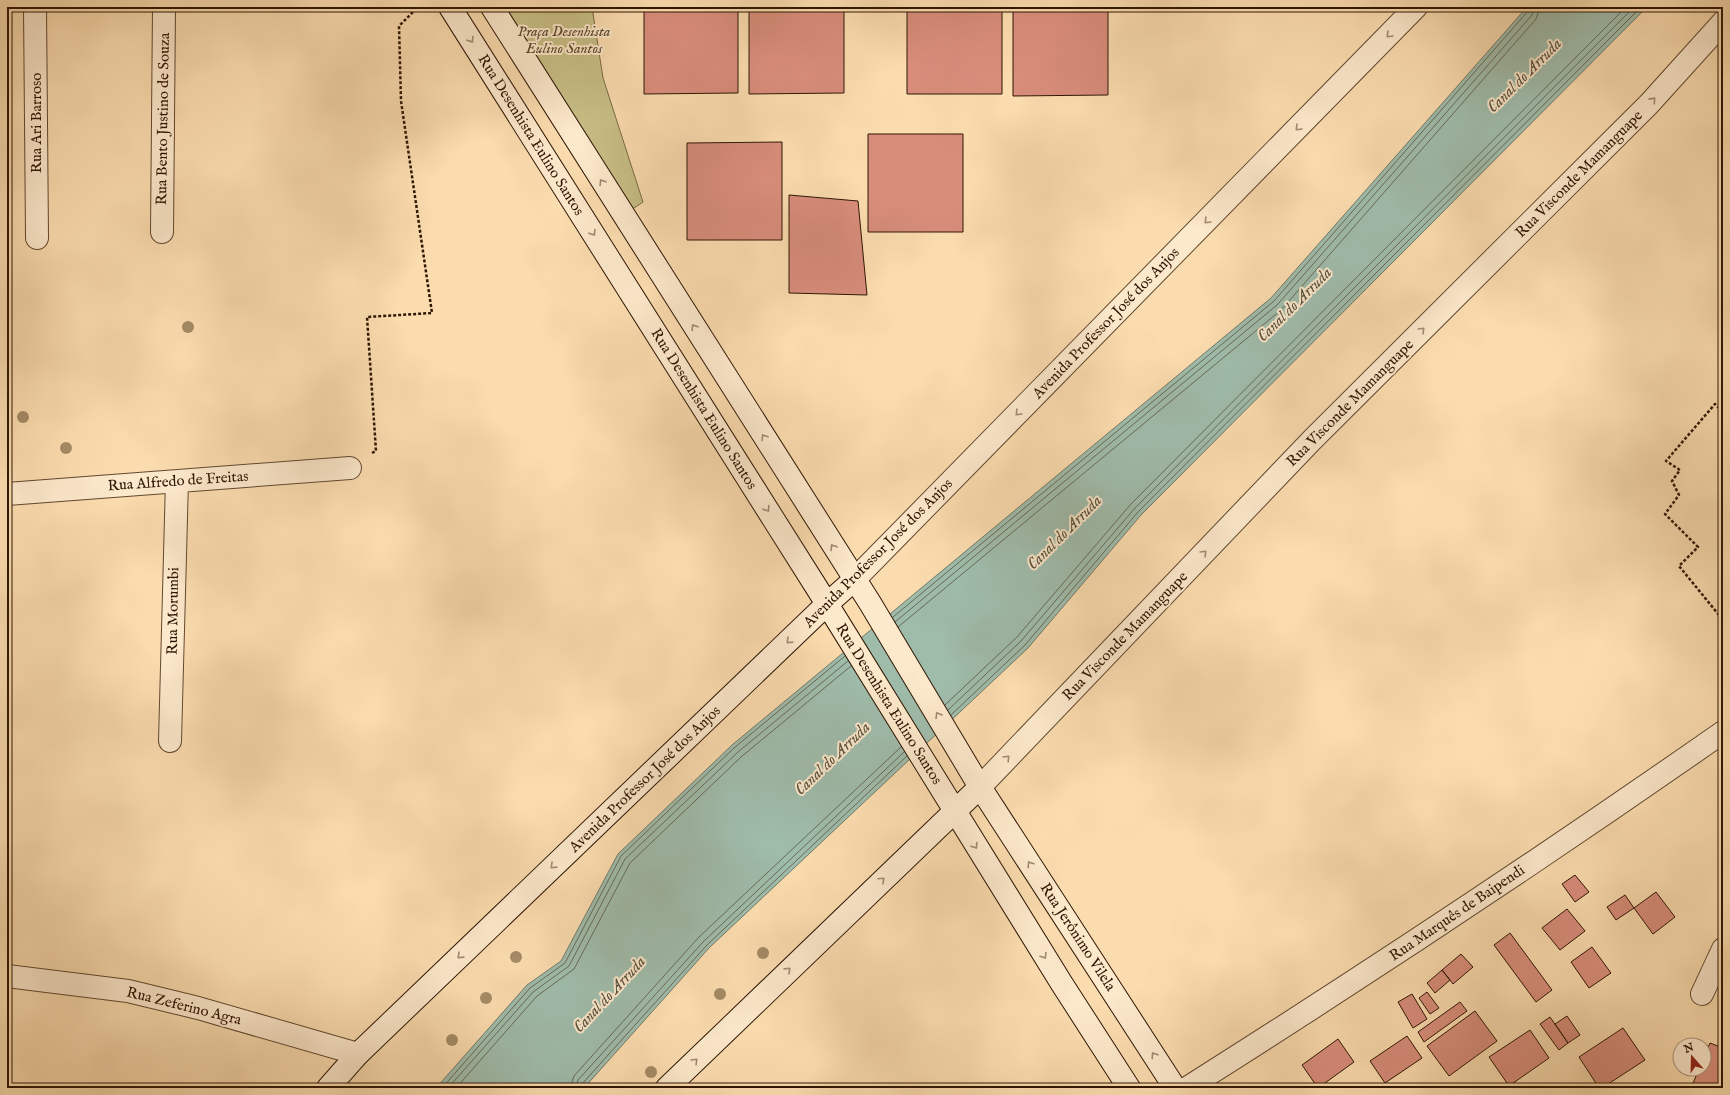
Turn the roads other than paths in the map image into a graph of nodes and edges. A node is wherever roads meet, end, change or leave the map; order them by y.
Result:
1 (35, 7) edge
2 (164, 7) edge
3 (450, 7) edge
4 (492, 7) edge
5 (1416, 7) edge
6 (1723, 22) edge
7 (162, 232) dead end
8 (37, 238) dead end
9 (350, 468) road end
10 (176, 481) junction
11 (7, 494) edge
12 (854, 580) junction
13 (827, 604) junction
14 (1723, 732) edge
15 (170, 741) dead end
16 (980, 787) junction
17 (955, 812) junction
18 (1723, 950) edge
19 (7, 976) edge
20 (1702, 994) dead end
21 (358, 1054) junction
22 (328, 1088) edge
23 (667, 1088) edge
24 (1129, 1088) edge
25 (1175, 1088) edge
26 (1187, 1088) edge

1 - 8 street, Rua Ari Barroso
2 - 7 street, Rua Bento Justino de Souza
3 -> 13 street, Rua Desenhista Eulino Santos
12 -> 4 street
5 -> 12 street, Avenida Professor José dos Anjos
16 -> 6 street, Rua Visconde Mamanguape
9 - 10 street, Rua Alfredo de Freitas
10 - 11 street, Rua Alfredo de Freitas
10 - 15 street, Rua Morumbi
12 - 13 street, Avenida Professor José dos Anjos
16 -> 12 street
13 - 17 street, Rua Desenhista Eulino Santos
13 -> 21 street, Avenida Professor José dos Anjos
14 - 26 street, Rua Marquês de Baipendi
16 - 17 street
25 -> 16 street, Rua Jerônimo Vilela
23 -> 17 street
17 -> 24 street
18 - 20 street
19 - 21 street, Rua Zeferino Agra
21 - 22 street, Avenida Professor José dos Anjos

